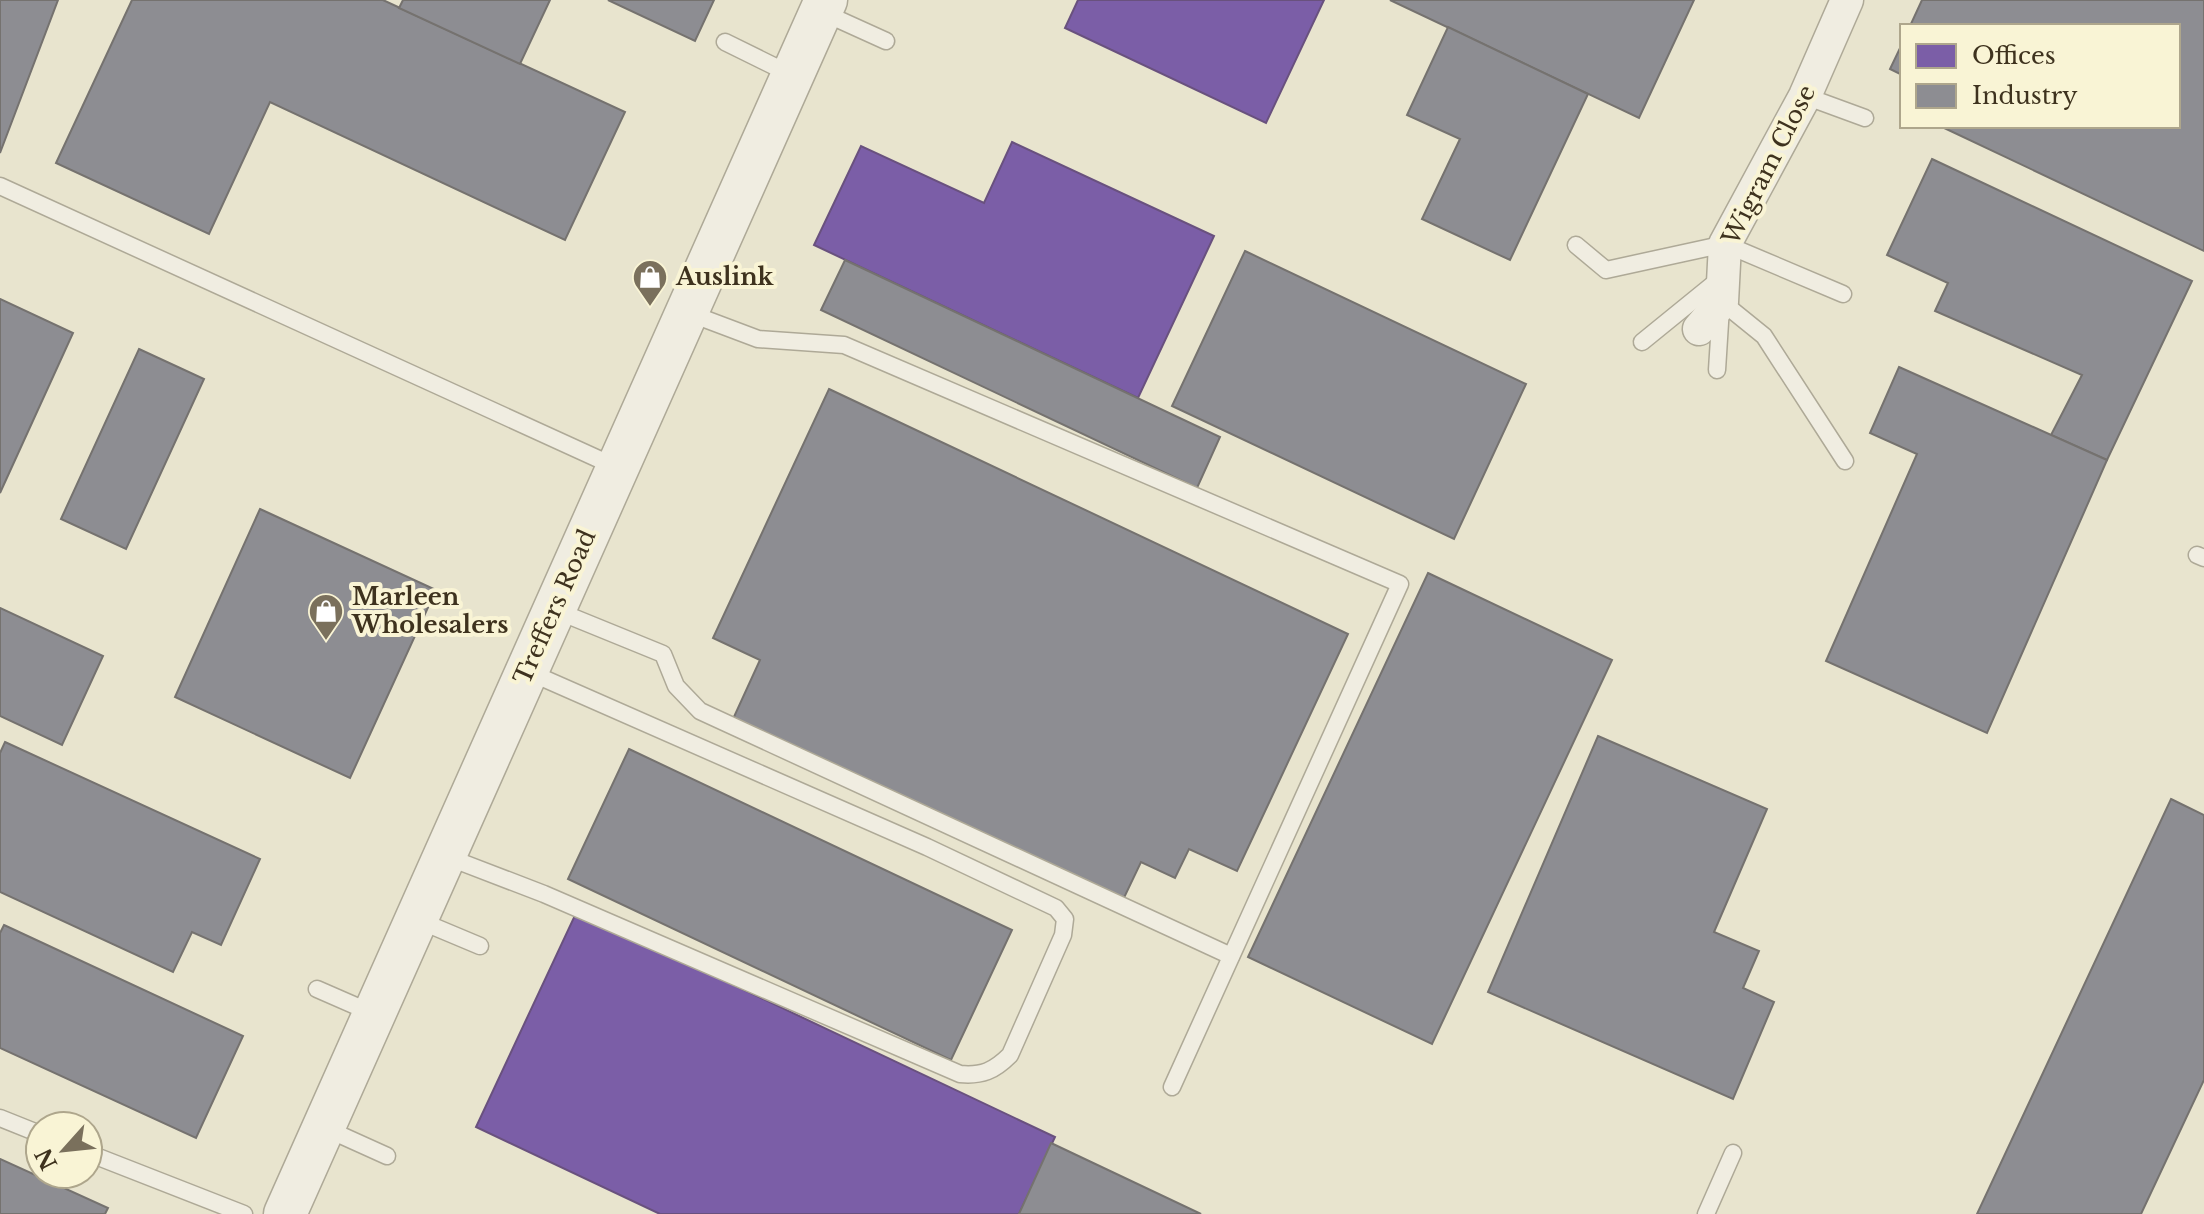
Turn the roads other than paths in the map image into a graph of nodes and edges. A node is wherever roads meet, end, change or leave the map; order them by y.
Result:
1 (1847, 0) edge
2 (823, 6) edge
3 (886, 41) dead end
4 (725, 42) dead end
5 (792, 75) junction
6 (1805, 96) junction
7 (1865, 118) dead end
8 (0, 186) edge
9 (1725, 244) junction
10 (1576, 245) dead end
11 (1722, 289) junction
12 (1843, 294) dead end
13 (687, 312) junction
14 (1699, 329) dead end
15 (1642, 342) dead end
16 (1717, 370) dead end
17 (1845, 461) dead end
18 (616, 467) junction
19 (555, 610) junction
20 (527, 672) junction
21 (445, 856) junction
22 (417, 919) junction
23 (480, 946) dead end
24 (1231, 956) junction
25 (317, 989) dead end
26 (373, 1014) junction
27 (1172, 1087) dead end
28 (0, 1118) edge
29 (324, 1127) junction
30 (24, 1128) edge
31 (1733, 1153) dead end
32 (387, 1156) dead end
33 (104, 1159) edge
34 (244, 1214) edge
35 (285, 1214) edge
36 (1706, 1214) edge

1 - 6 street, Wigram Close
2 - 3 lane
2 - 5 street, Treffers Road
4 - 5 lane
5 - 13 street, Treffers Road
6 - 7 lane
6 - 9 street, Wigram Close
8 - 18 lane
9 - 10 lane
9 - 11 street, Wigram Close
9 - 12 lane
11 - 14 street
11 - 15 lane
11 - 16 lane
11 - 17 lane
13 - 18 street, Treffers Road
13 - 24 lane
18 - 19 street, Treffers Road
19 - 20 street, Treffers Road
19 - 24 lane
20 - 21 street, Treffers Road
20 - 21 lane
21 - 22 street, Treffers Road
22 - 23 lane
22 - 26 street, Treffers Road
24 - 27 lane
25 - 26 lane
26 - 29 street, Treffers Road
28 - 30 lane
29 - 32 lane
29 - 35 street, Treffers Road
31 - 36 lane
33 - 34 lane

